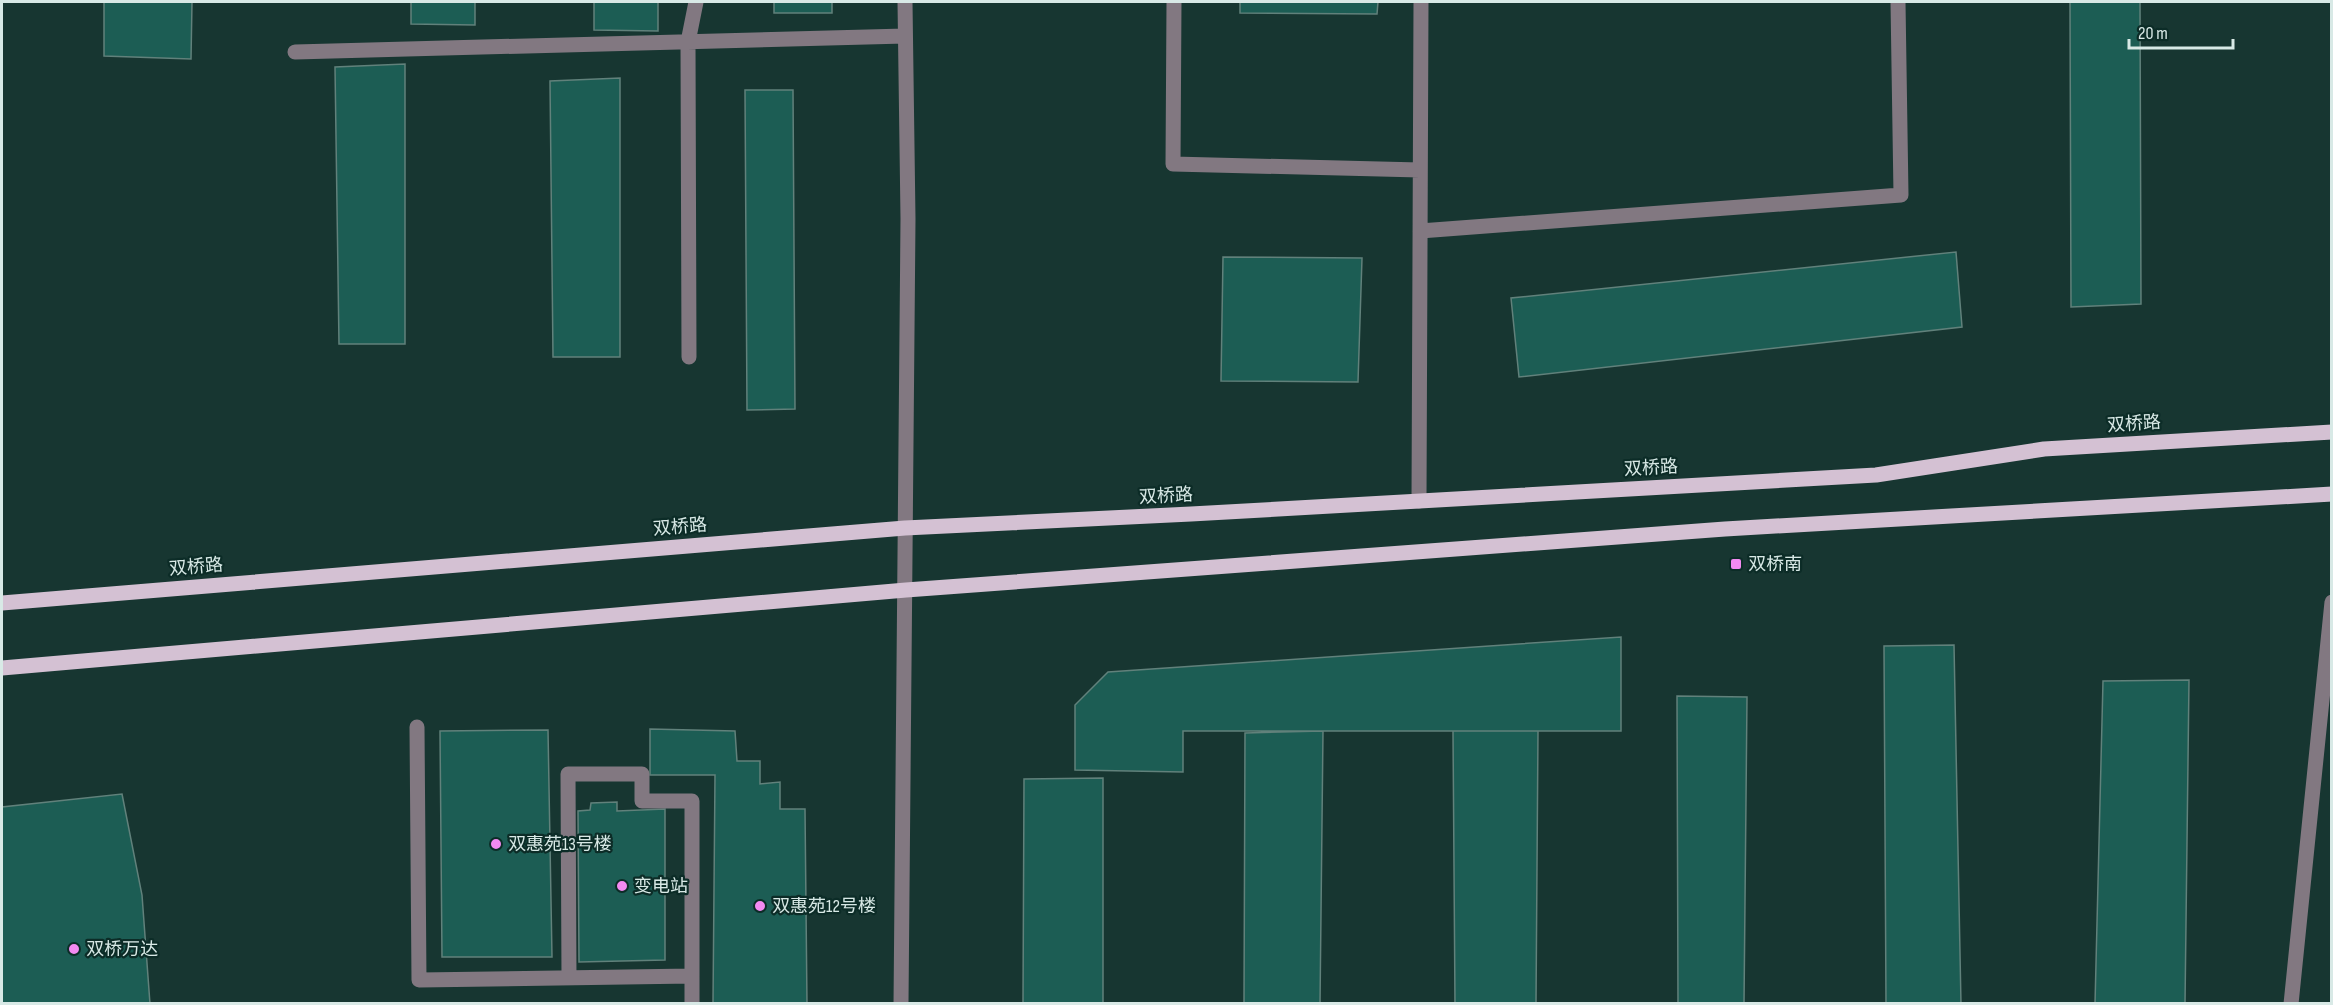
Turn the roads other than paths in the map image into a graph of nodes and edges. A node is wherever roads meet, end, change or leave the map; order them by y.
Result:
1 (696, 2) edge
2 (905, 2) edge
3 (1174, 2) edge
4 (1421, 2) edge
5 (1898, 2) edge
6 (905, 36) junction
7 (688, 42) junction
8 (295, 52) dead end
9 (1420, 170) junction
10 (1420, 231) junction
11 (689, 357) dead end
12 (2331, 432) edge
13 (2331, 494) edge
14 (1419, 501) junction
15 (905, 528) junction
16 (906, 590) junction
17 (2, 603) edge
18 (2331, 603) edge
19 (2, 668) edge
20 (417, 727) dead end
21 (692, 976) junction
22 (568, 978) junction
23 (692, 1004) edge
24 (901, 1004) edge
25 (2291, 1004) edge

1 - 7 street
2 - 6 street
3 - 9 street
4 - 9 street
5 - 10 street
6 - 7 street
6 - 15 street
7 - 8 street
7 - 11 street
9 - 10 street
10 - 14 street
12 - 14 main road, 双桥路
13 - 16 main road
14 - 15 main road, 双桥路
15 - 16 street
15 - 17 main road, 双桥路
16 - 19 main road
16 - 24 street
18 - 25 street
20 - 22 street
21 - 22 street
21 - 22 street
21 - 23 street

